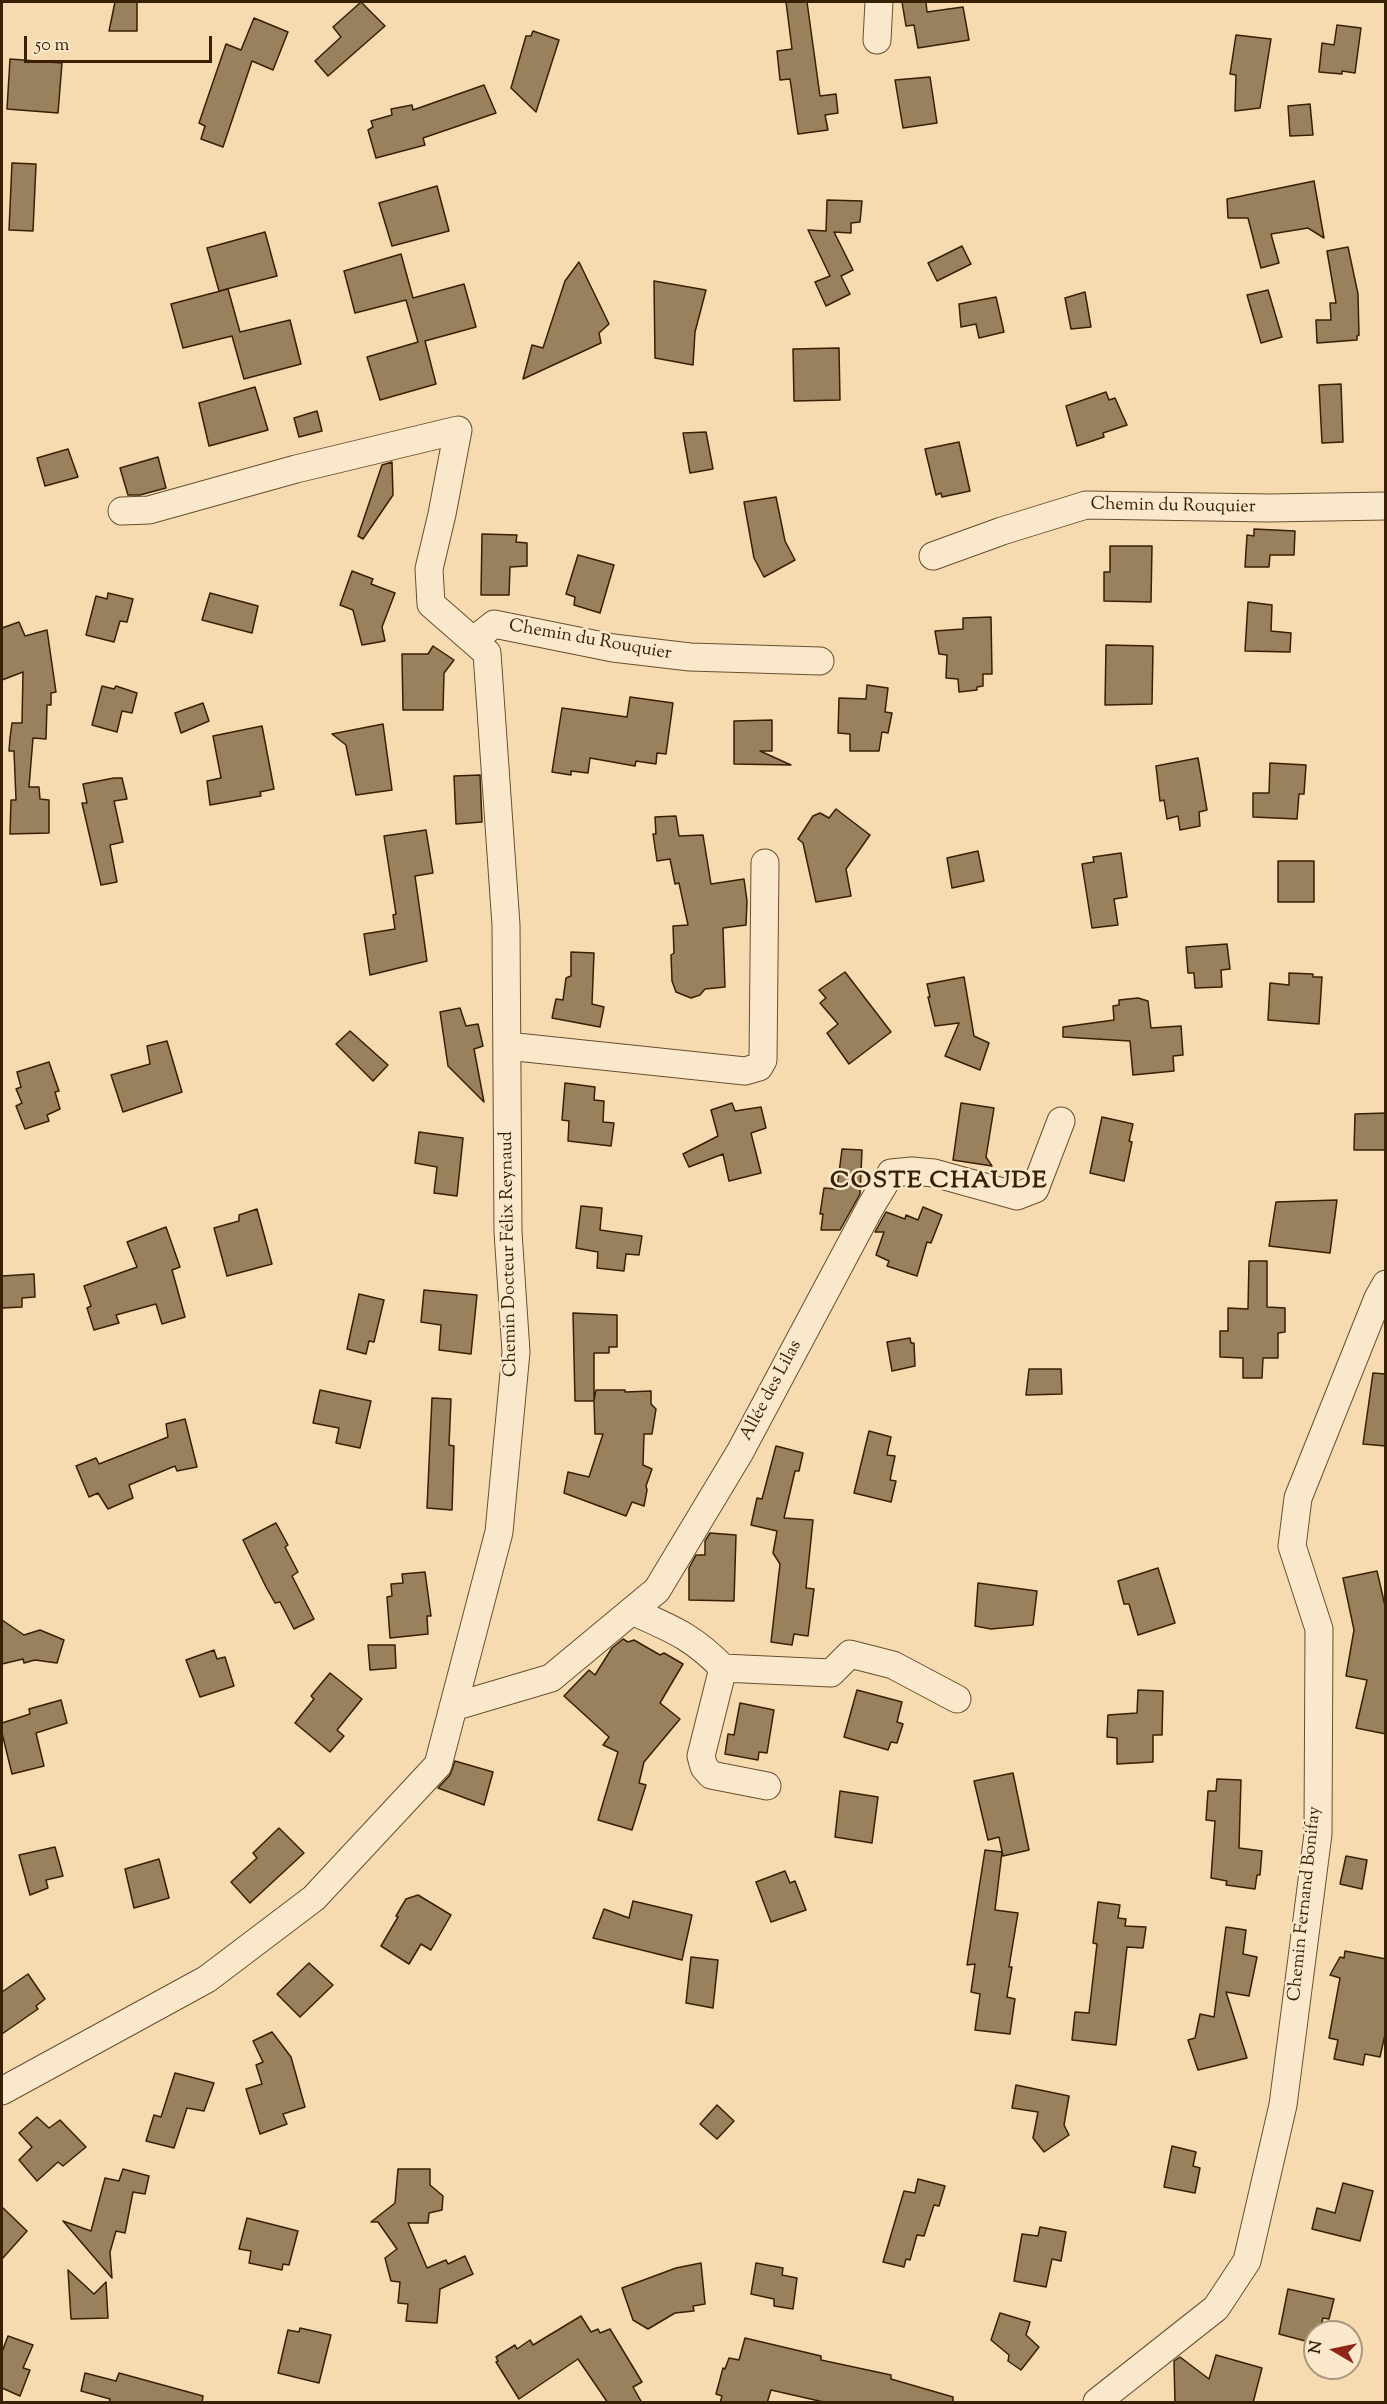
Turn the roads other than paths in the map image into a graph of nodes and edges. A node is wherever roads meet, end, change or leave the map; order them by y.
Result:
1 (879, 2) edge
2 (877, 40) dead end
3 (1386, 506) edge
4 (122, 512) dead end
5 (933, 556) dead end
6 (474, 640) junction
7 (820, 661) dead end
8 (765, 862) dead end
9 (507, 1046) junction
10 (1060, 1121) dead end
11 (1386, 1284) edge
12 (632, 1611) junction
13 (723, 1668) junction
14 (957, 1699) dead end
15 (453, 1707) junction
16 (767, 1786) dead end
17 (2, 2091) edge
18 (1097, 2403) edge

1 - 2 street
3 - 5 street, Chemin du Rouquier
4 - 6 street, Chemin Docteur Félix Reynaud
6 - 7 street, Chemin du Rouquier
6 - 9 street, Chemin Docteur Félix Reynaud
8 - 9 street
9 - 15 street, Chemin Docteur Félix Reynaud
10 - 12 street, Allée des Lilas
11 - 18 street, Chemin Fernand Bonifay
12 - 13 street
12 - 15 street, Allée des Lilas
13 - 14 street
13 - 16 street
15 - 17 street, Chemin Docteur Félix Reynaud

